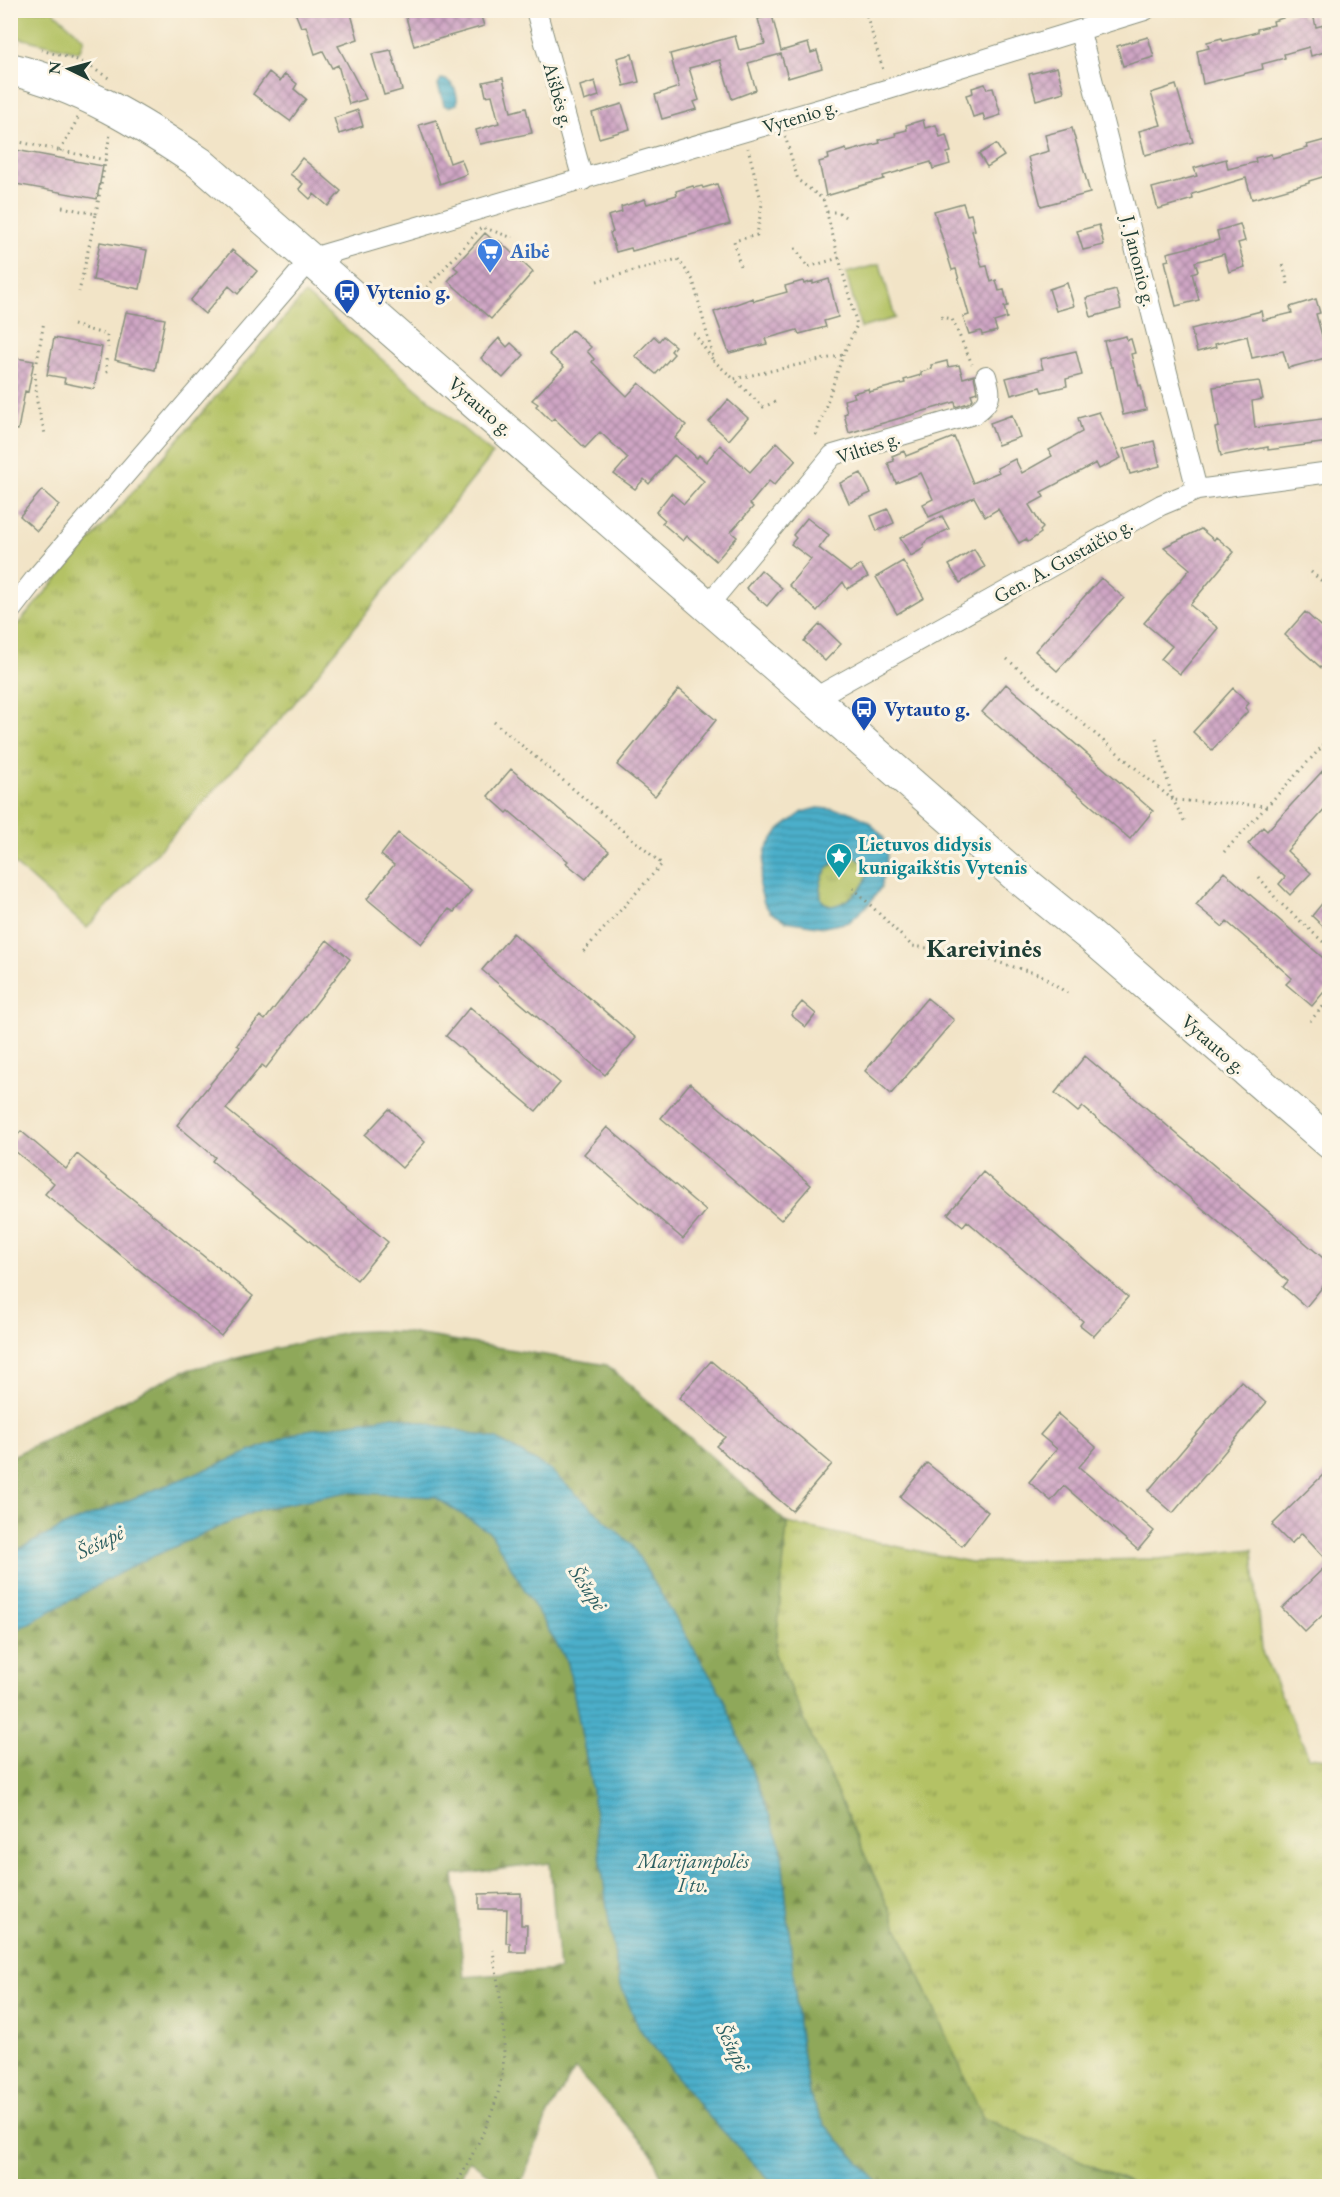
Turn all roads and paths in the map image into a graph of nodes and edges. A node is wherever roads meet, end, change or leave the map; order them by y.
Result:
1 (536, 10) edge
2 (865, 10) edge
3 (1145, 10) edge
4 (1080, 32) junction
5 (10, 69) edge
6 (889, 89) junction
7 (79, 117) dead end
8 (781, 122) junction
9 (744, 132) junction
10 (119, 139) dead end
11 (10, 140) edge
12 (60, 151) junction
13 (105, 160) junction
14 (583, 180) junction
15 (62, 207) dead end
16 (827, 212) junction
17 (96, 214) junction
18 (847, 218) dead end
19 (513, 238) dead end
20 (795, 248) dead end
21 (312, 258) junction
22 (839, 258) junction
23 (1283, 265) dead end
24 (740, 266) dead end
25 (597, 281) dead end
26 (1288, 284) dead end
27 (427, 287) dead end
28 (79, 292) dead end
29 (941, 317) dead end
30 (44, 321) dead end
31 (73, 325) dead end
32 (694, 333) dead end
33 (108, 348) dead end
34 (843, 355) junction
35 (106, 359) dead end
36 (714, 361) junction
37 (37, 362) dead end
38 (35, 372) dead end
39 (107, 373) dead end
40 (986, 376) joint
41 (734, 380) junction
42 (775, 402) dead end
43 (45, 434) dead end
44 (815, 438) dead end
45 (1329, 472) edge
46 (1197, 490) junction
47 (1311, 572) dead end
48 (1329, 588) edge
49 (708, 605) junction
50 (10, 611) edge
51 (1006, 659) dead end
52 (813, 699) junction
53 (494, 722) dead end
54 (1156, 738) dead end
55 (1329, 738) edge
56 (1173, 800) junction
57 (1267, 806) junction
58 (1186, 824) dead end
59 (1224, 852) dead end
60 (1259, 877) dead end
61 (853, 888) dead end
62 (1329, 948) edge
63 (582, 953) dead end
64 (1067, 993) dead end
65 (1329, 999) edge
66 (1310, 1020) dead end
67 (1329, 1143) edge
68 (493, 1950) dead end
69 (456, 2187) edge

1 - 14 street, Aišbės g.
2 - 6 path
3 - 4 street, Vytenio g.
4 - 6 street, Vytenio g.
4 - 46 street, J. Janonio g.
5 - 21 main road, Vytauto g.
6 - 8 street, Vytenio g.
7 - 12 path
8 - 9 street, Vytenio g.
8 - 16 path
9 - 14 street, Vytenio g.
9 - 24 path
10 - 13 path
11 - 12 path
12 - 13 path
13 - 17 path
14 - 21 street, Vytenio g.
15 - 17 path
16 - 18 path
16 - 22 path
17 - 28 path
19 - 27 path
20 - 22 path
21 - 49 main road, Vytauto g.
21 - 50 street
22 - 34 path
23 - 26 path
25 - 36 path
29 - 40 path
30 - 37 path
31 - 33 path
32 - 36 path
34 - 41 path
34 - 44 path
35 - 39 path
36 - 41 path
38 - 43 path
40 - 49 street, Vilties g.
41 - 42 path
45 - 46 street, Gen. A. Gustaičio g.
46 - 52 street, Gen. A. Gustaičio g.
47 - 48 path
49 - 52 main road, Vytauto g.
51 - 56 path
52 - 67 main road, Vytauto g.
53 - 63 path
54 - 56 path
55 - 57 path
56 - 57 path
56 - 58 path
57 - 59 path
60 - 62 path
61 - 64 path
65 - 66 path
68 - 69 path

